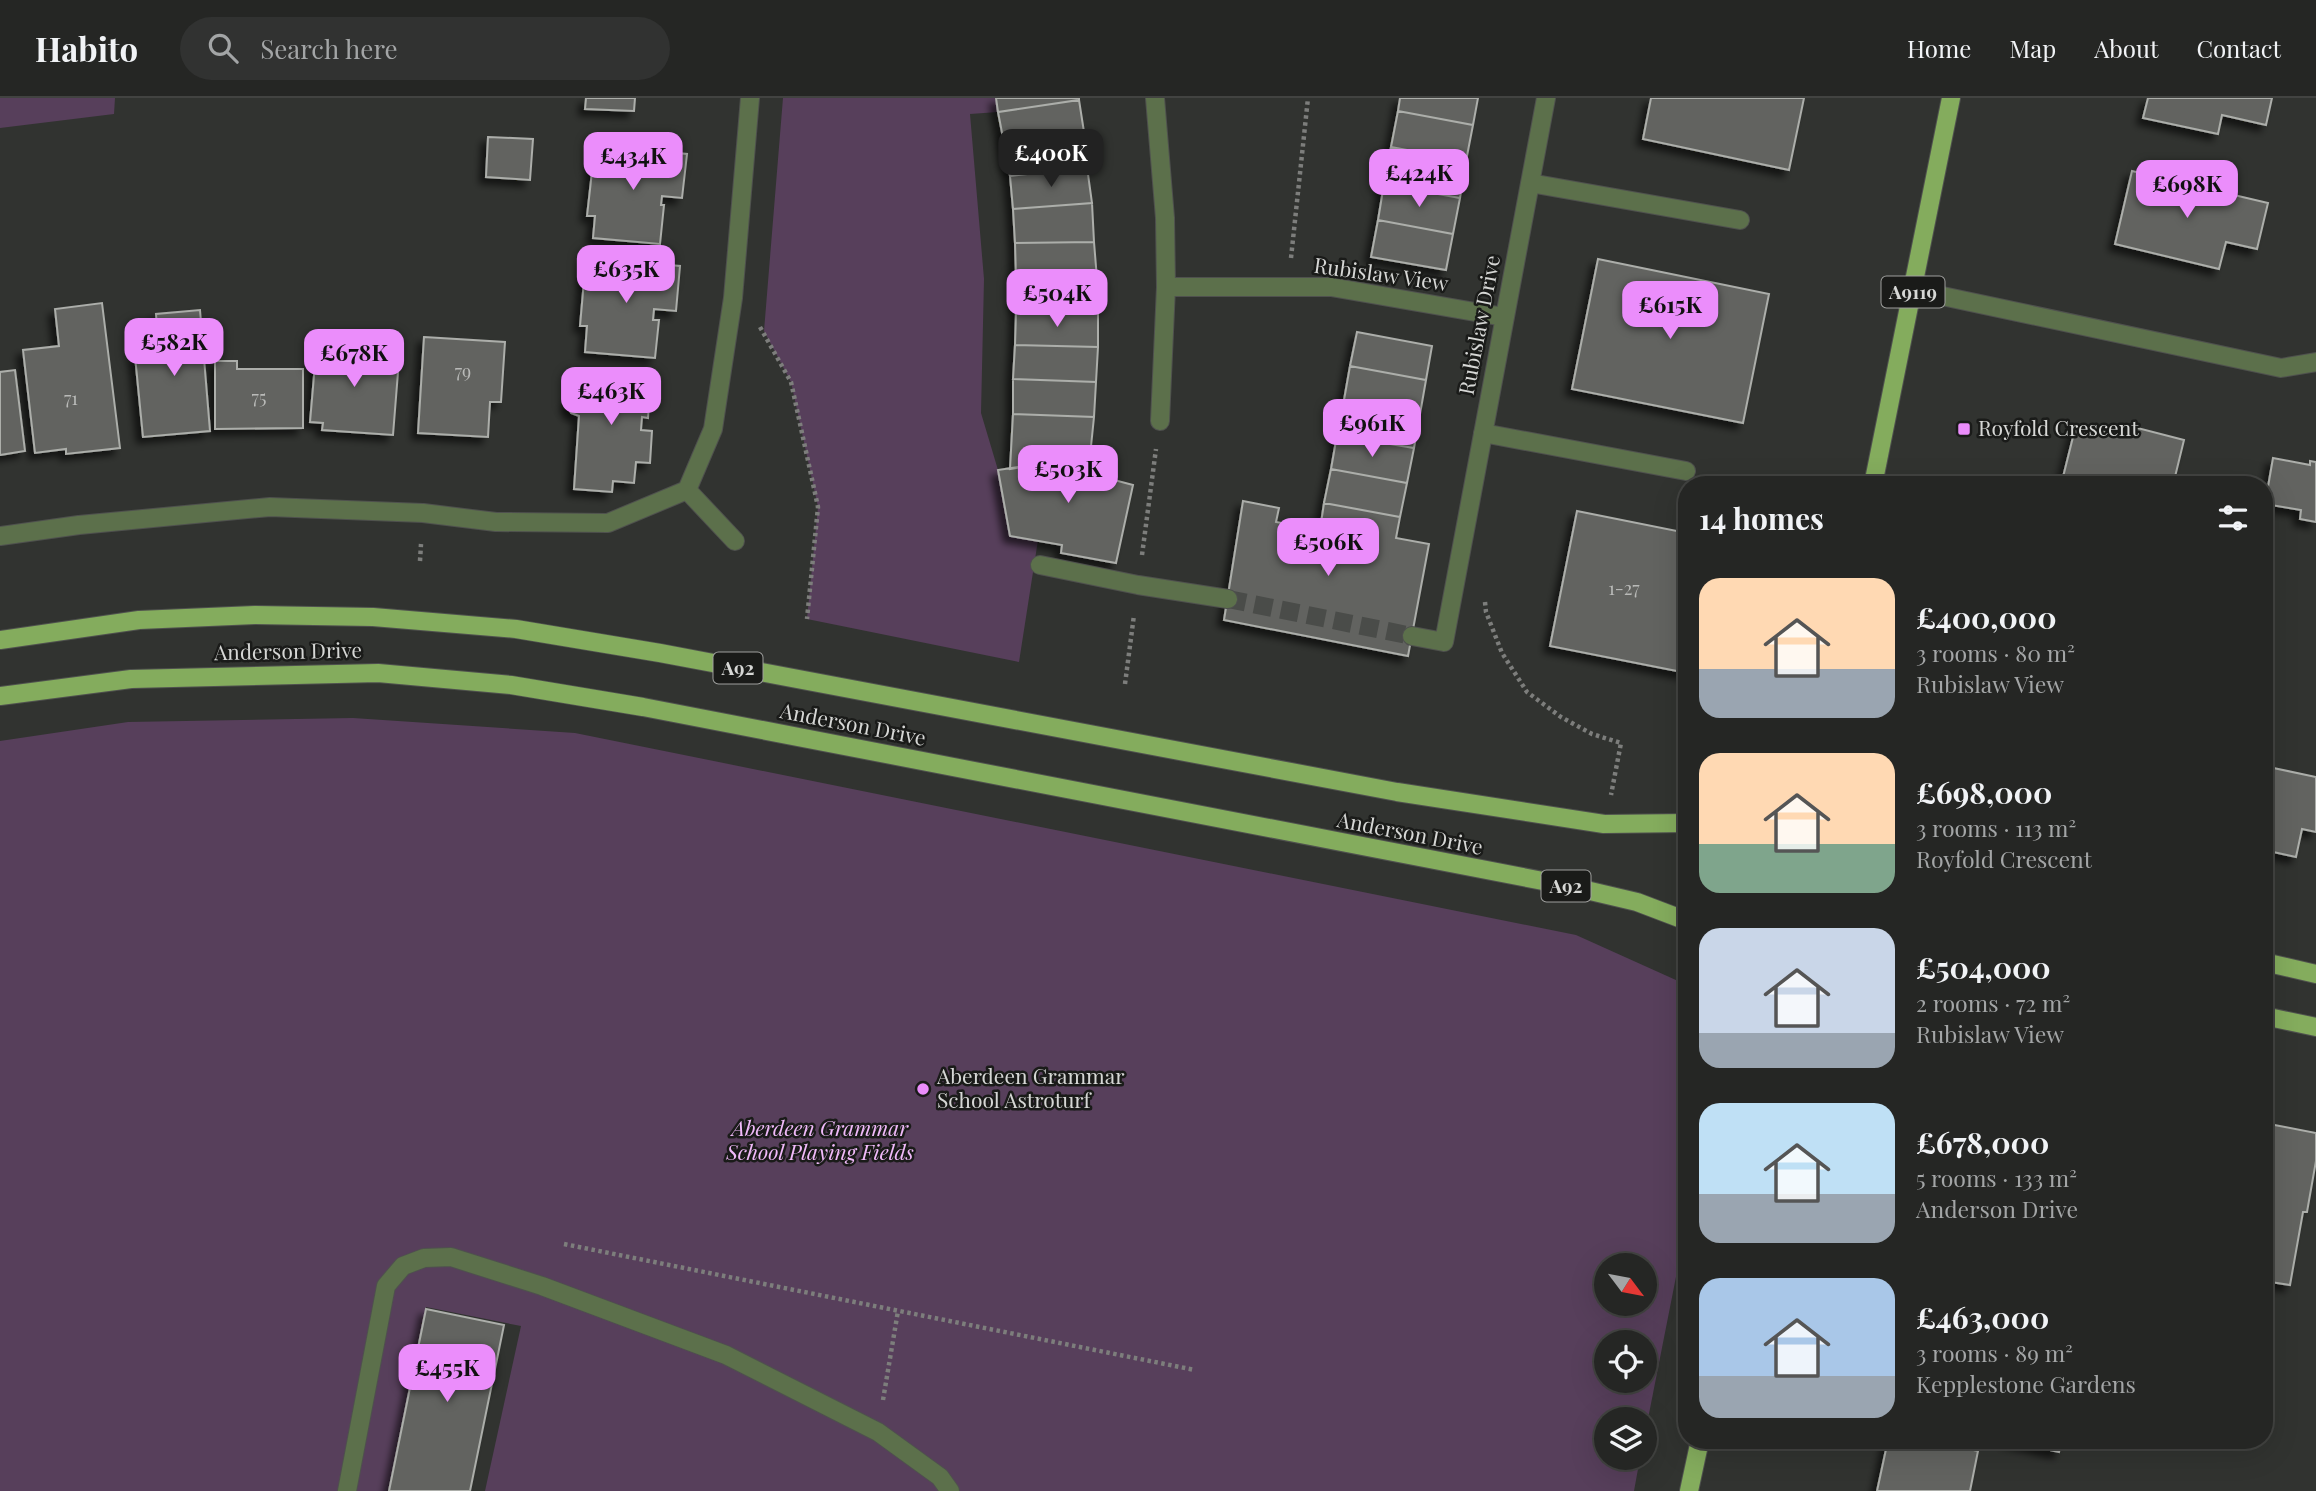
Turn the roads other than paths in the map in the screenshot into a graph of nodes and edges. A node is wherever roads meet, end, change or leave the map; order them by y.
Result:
1 (750, 98) edge
2 (1155, 98) edge
3 (1546, 98) edge
4 (1951, 98) edge
5 (1530, 183) junction
6 (1740, 220) dead end
7 (1166, 287) junction
8 (1914, 290) junction
9 (1504, 317) junction
10 (2316, 362) edge
11 (1160, 421) dead end
12 (1483, 433) junction
13 (1686, 471) dead end
14 (1875, 476) edge
15 (687, 490) junction
16 (0, 536) edge
17 (735, 541) dead end
18 (1040, 565) dead end
19 (1228, 599) tunnel mouth
20 (1412, 636) tunnel mouth
21 (0, 640) edge
22 (0, 696) edge
23 (1678, 823) edge
24 (1678, 917) edge
25 (2273, 964) edge
26 (2316, 974) edge
27 (2273, 1018) edge
28 (2316, 1027) edge
29 (1698, 1449) edge
30 (347, 1491) edge
31 (950, 1491) edge
32 (1689, 1491) edge

1 - 15 street
2 - 7 street
3 - 5 street, Rubislaw Drive
4 - 8 main road, A9119
5 - 6 street
5 - 9 street, Rubislaw Drive
7 - 9 street, Rubislaw View
7 - 11 street
8 - 10 street
8 - 14 main road, A9119
9 - 12 street, Rubislaw Drive
12 - 13 street
12 - 20 street, Rubislaw Drive
15 - 16 street
15 - 17 street
18 - 19 street
21 - 23 main road, Anderson Drive / A92
22 - 24 main road, Anderson Drive / A92
25 - 26 main road
27 - 28 main road
29 - 32 main road
30 - 31 street

